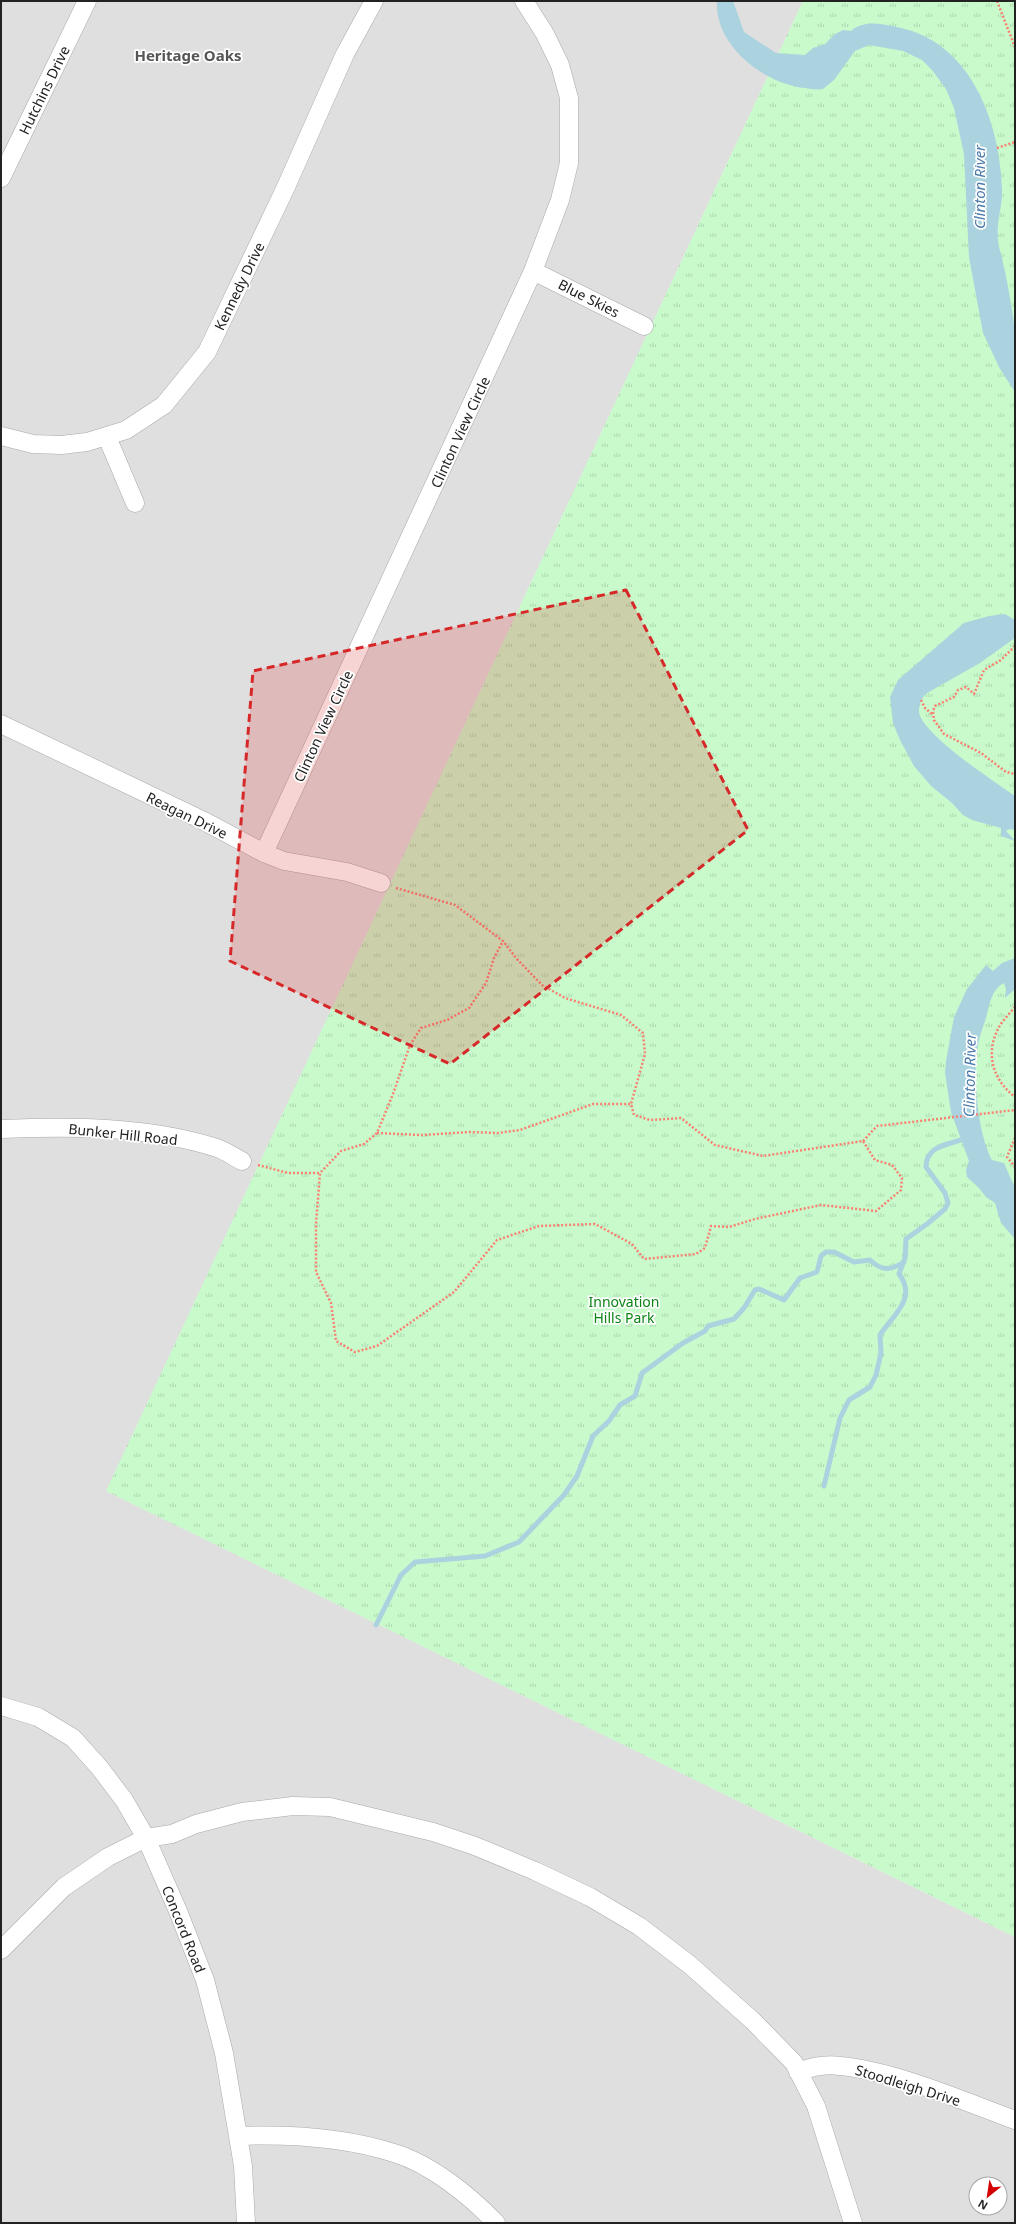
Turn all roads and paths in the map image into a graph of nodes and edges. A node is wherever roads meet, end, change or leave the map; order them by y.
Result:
1 (87, 1) edge
2 (374, 1) edge
3 (524, 1) edge
4 (997, 1) edge
5 (1015, 47) edge
6 (1015, 142) edge
7 (997, 148) dead end
8 (1, 178) edge
9 (533, 271) junction
10 (644, 326) dead end
11 (1, 436) edge
12 (107, 437) junction
13 (135, 503) dead end
14 (1015, 646) edge
15 (921, 700) dead end
16 (933, 715) junction
17 (1, 724) edge
18 (1015, 774) edge
19 (264, 853) junction
20 (381, 883) joint
21 (503, 941) junction
22 (1015, 1007) edge
23 (1015, 1097) edge
24 (631, 1104) junction
25 (1015, 1110) edge
26 (1, 1129) edge
27 (377, 1134) junction
28 (1015, 1138) edge
29 (863, 1141) junction
30 (242, 1161) joint
31 (1015, 1166) edge
32 (320, 1173) junction
33 (1, 1706) edge
34 (146, 1838) junction
35 (1, 1950) edge
36 (798, 2072) junction
37 (1015, 2120) edge
38 (238, 2136) junction
39 (246, 2223) edge
40 (496, 2223) edge
41 (854, 2223) edge

1 - 8 street, Hutchins Drive
2 - 12 street, Kennedy Drive
3 - 9 street, Clinton View Circle
4 - 5 path
6 - 7 path
9 - 10 street, Blue Skies
9 - 19 street, Clinton View Circle
11 - 12 street, Kennedy Drive
12 - 13 street
14 - 16 path
15 - 16 path
16 - 18 path
17 - 19 street, Reagan Drive
19 - 20 street, Reagan Drive
20 - 21 path
21 - 24 path
21 - 27 path
22 - 23 path
24 - 27 path
24 - 29 path
25 - 29 path
26 - 30 street, Bunker Hill Road
27 - 32 path
28 - 31 path
29 - 32 path
30 - 32 path
33 - 34 street, Concord Road
34 - 35 street
34 - 36 street
34 - 38 street, Concord Road
36 - 37 street, Stoodleigh Drive
36 - 41 street
38 - 39 street, Concord Road
38 - 40 street

